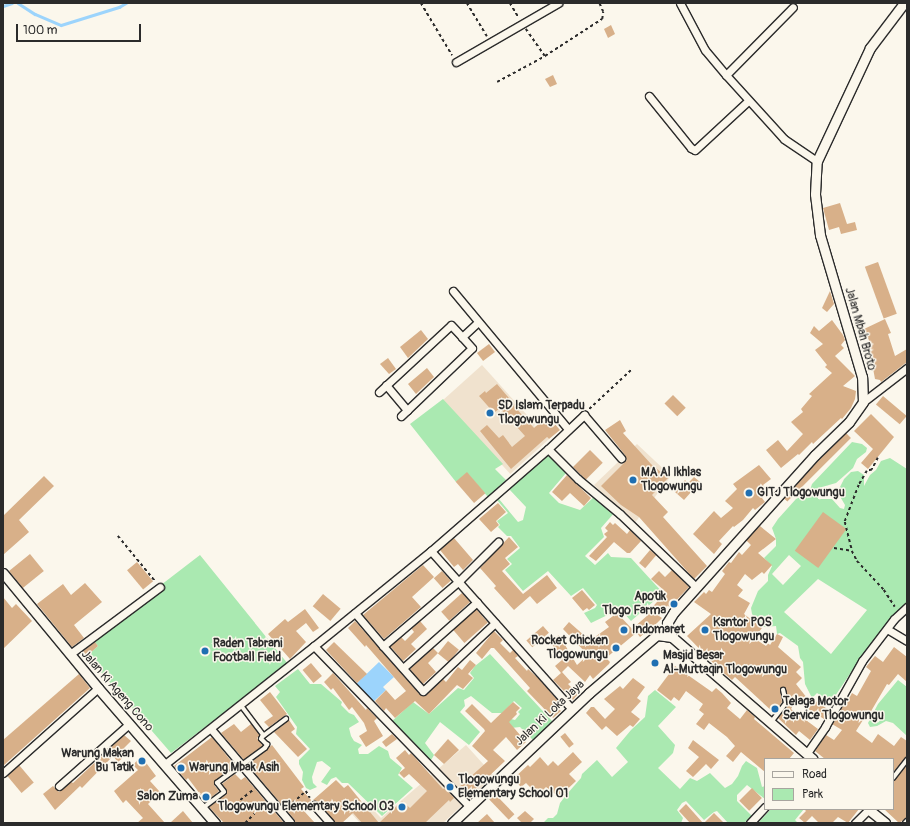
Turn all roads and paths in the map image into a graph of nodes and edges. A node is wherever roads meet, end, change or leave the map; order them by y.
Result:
1 (421, 3) edge
2 (467, 3) edge
3 (558, 3) edge
4 (600, 3) edge
5 (680, 3) edge
6 (904, 3) edge
7 (793, 7) dead end
8 (491, 43) junction
9 (456, 62) joint
10 (726, 76) junction
11 (497, 82) dead end
12 (649, 96) dead end
13 (748, 101) junction
14 (817, 161) junction
15 (453, 291) dead end
16 (478, 322) junction
17 (462, 337) junction
18 (907, 368) edge
19 (632, 369) dead end
20 (386, 385) junction
21 (379, 392) dead end
22 (863, 402) junction
23 (407, 410) junction
24 (584, 415) junction
25 (401, 416) dead end
26 (568, 430) junction
27 (548, 449) junction
28 (621, 458) dead end
29 (878, 458) dead end
30 (118, 536) dead end
31 (498, 542) dead end
32 (834, 548) dead end
33 (852, 550) junction
34 (431, 551) junction
35 (3, 573) edge
36 (458, 582) junction
37 (160, 587) joint
38 (696, 587) junction
39 (477, 602) junction
40 (907, 607) edge
41 (355, 613) junction
42 (900, 614) junction
43 (495, 623) junction
44 (668, 623) junction
45 (887, 629) junction
46 (657, 634) junction
47 (672, 637) junction
48 (907, 641) edge
49 (314, 646) junction
50 (383, 646) junction
51 (70, 654) junction
52 (403, 668) junction
53 (98, 688) junction
54 (783, 690) dead end
55 (241, 705) junction
56 (572, 709) junction
57 (286, 719) dead end
58 (771, 722) junction
59 (129, 724) junction
60 (211, 729) junction
61 (264, 735) junction
62 (810, 757) edge
63 (907, 760) edge
64 (165, 764) junction
65 (241, 765) junction
66 (3, 773) edge
67 (894, 777) edge
68 (59, 786) dead end
69 (258, 786) junction
70 (240, 800) dead end
71 (314, 804) joint
72 (470, 807) junction
73 (203, 808) junction
74 (764, 808) edge
75 (868, 810) edge
76 (870, 810) edge
77 (282, 812) junction
78 (254, 814) dead end
79 (215, 823) edge
80 (245, 823) edge
81 (290, 823) edge
82 (330, 823) edge
83 (452, 823) edge
84 (750, 823) edge
85 (855, 823) edge
86 (885, 823) edge

1 - 9 path
2 - 8 path
3 - 8 street
4 - 11 path
5 - 10 street
6 - 14 main road, Jalan Mbah Broto
7 - 10 street
8 - 9 street
10 - 13 street
12 - 13 street
13 - 14 street
14 - 22 main road, Jalan Mbah Broto
15 - 16 street
16 - 17 street
16 - 26 street
17 - 20 street
17 - 23 street
18 - 22 street
19 - 24 path
20 - 21 street
20 - 23 street
22 - 38 main road
23 - 25 street
24 - 26 street
24 - 28 street
26 - 27 street
27 - 34 street
27 - 38 street
29 - 33 path
30 - 37 path
31 - 36 street
32 - 33 path
33 - 42 path
34 - 36 street
34 - 41 street
35 - 51 main road, Jalan Ki Ageng Cono
36 - 39 street
36 - 50 street
37 - 51 street
38 - 44 main road
39 - 43 street
39 - 52 street
40 - 42 street
41 - 49 street
41 - 50 street
42 - 45 street
43 - 52 street
43 - 56 street
44 - 46 main road, Jalan Ki Loka Jaya
44 - 47 main road
45 - 48 street
45 - 62 street
46 - 47 main road
46 - 56 main road, Jalan Ki Loka Jaya
47 - 58 main road
49 - 55 street
49 - 72 street
50 - 52 street
51 - 53 main road, Jalan Ki Ageng Cono
53 - 59 main road, Jalan Ki Ageng Cono
53 - 66 street
54 - 58 lane
55 - 60 street
55 - 61 lane
56 - 72 main road, Jalan Ki Loka Jaya
57 - 61 lane
58 - 62 main road
59 - 64 main road, Jalan Ki Ageng Cono
59 - 68 street
60 - 64 street
60 - 65 street
61 - 65 lane
63 - 67 lane
64 - 73 main road, Jalan Ki Ageng Cono
65 - 69 street
65 - 73 lane
69 - 70 path
69 - 77 street
71 - 77 path
71 - 82 street
72 - 83 main road, Jalan Ki Loka Jaya
73 - 79 main road, Jalan Ki Ageng Cono
74 - 84 street
75 - 85 street
76 - 86 main road
77 - 81 street
78 - 80 path

